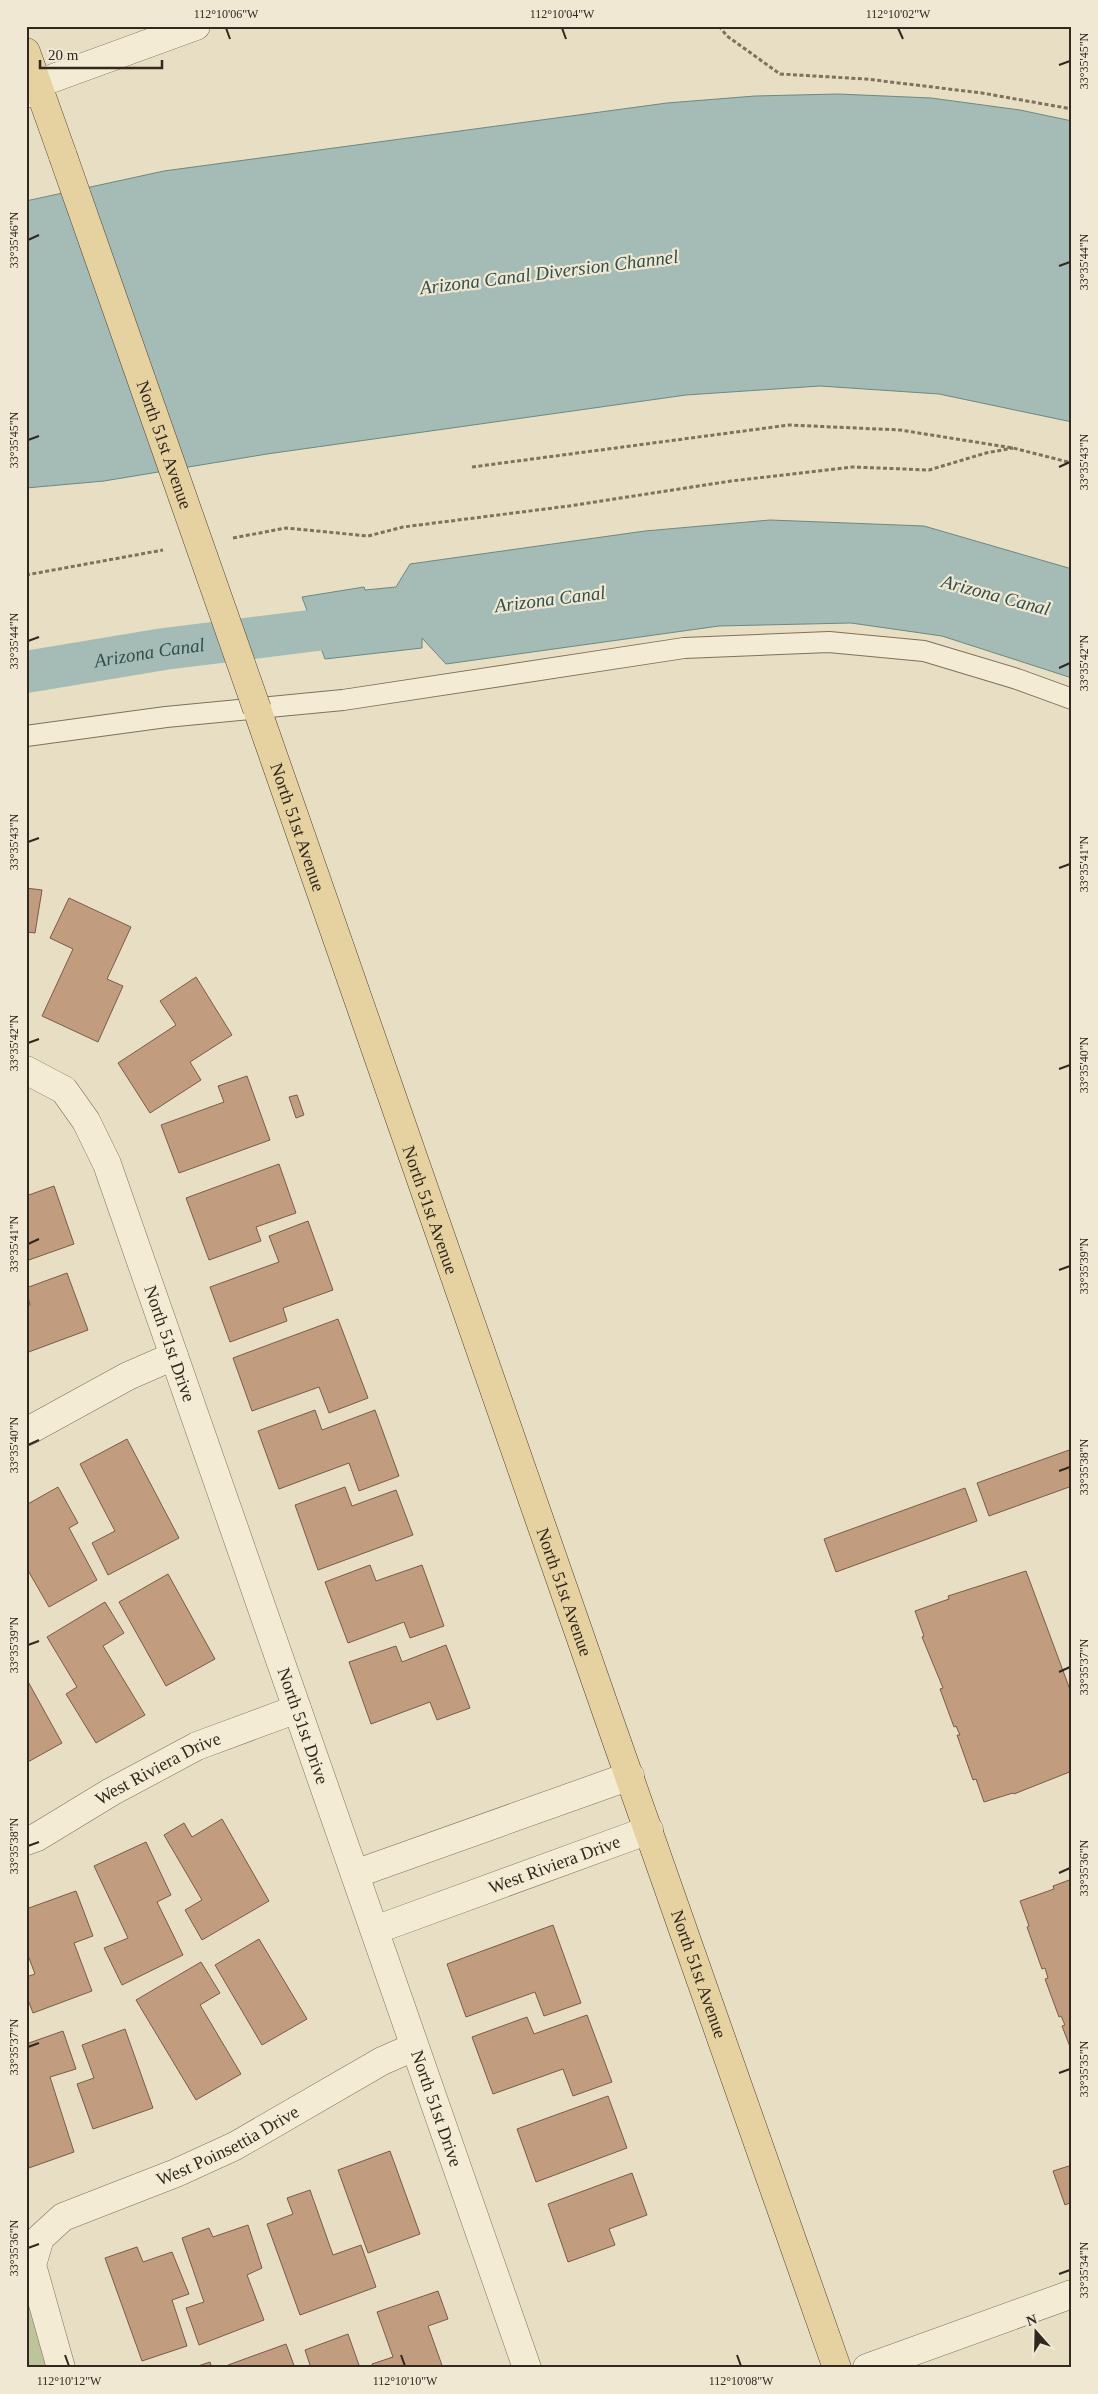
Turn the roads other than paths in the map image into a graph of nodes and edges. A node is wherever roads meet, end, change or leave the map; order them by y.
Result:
1 (196, 26) edge
2 (26, 52) edge
3 (30, 87) edge
4 (1072, 699) edge
5 (257, 709) junction
6 (26, 736) edge
7 (26, 1070) edge
8 (174, 1356) junction
9 (26, 1432) edge
10 (297, 1708) junction
11 (630, 1776) junction
12 (650, 1830) junction
13 (26, 1841) edge
14 (355, 1874) junction
15 (375, 1930) junction
16 (414, 2047) junction
17 (1072, 2294) edge
18 (61, 2368) edge
19 (527, 2368) edge
20 (837, 2368) edge
21 (867, 2368) edge

1 - 3 street
2 - 3 main road, North 51st Avenue
3 - 5 main road, North 51st Avenue, bridge
4 - 5 lane
5 - 6 lane
5 - 11 main road, North 51st Avenue
7 - 8 street, North 51st Drive
8 - 9 street
8 - 10 street, North 51st Drive
10 - 13 street, West Riviera Drive
10 - 14 street, North 51st Drive
11 - 12 main road, North 51st Avenue
11 - 14 street
12 - 15 street, West Riviera Drive
12 - 20 main road, North 51st Avenue
14 - 15 street, North 51st Drive
15 - 16 street, North 51st Drive
16 - 18 street, West Poinsettia Drive
16 - 19 street, North 51st Drive
17 - 21 street

